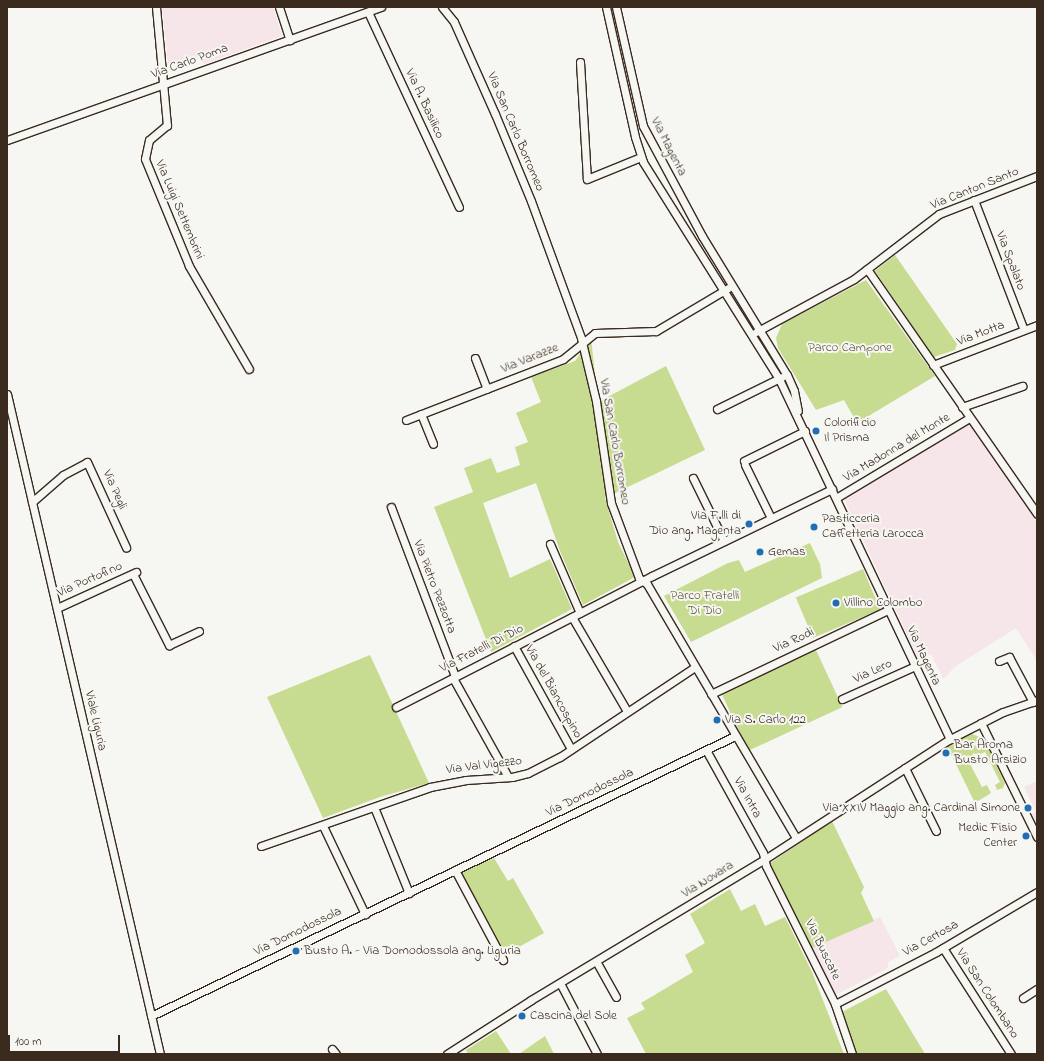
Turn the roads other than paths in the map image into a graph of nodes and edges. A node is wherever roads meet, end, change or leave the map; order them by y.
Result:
1 (156, 7) edge
2 (279, 7) edge
3 (381, 7) edge
4 (442, 7) edge
5 (606, 7) edge
6 (616, 7) edge
7 (368, 12) junction
8 (290, 40) junction
9 (580, 62) dead end
10 (165, 84) junction
11 (640, 116) junction
12 (630, 118) junction
13 (7, 140) edge
14 (641, 157) junction
15 (1037, 176) edge
16 (974, 200) junction
17 (459, 207) dead end
18 (867, 269) junction
19 (732, 286) junction
20 (725, 290) junction
21 (1037, 325) edge
22 (759, 330) junction
23 (1024, 330) junction
24 (752, 334) junction
25 (581, 344) junction
26 (475, 358) dead end
27 (933, 365) junction
28 (249, 369) dead end
29 (787, 375) junction
30 (779, 379) junction
31 (1022, 386) dead end
32 (487, 389) junction
33 (7, 394) edge
34 (962, 407) junction
35 (717, 408) dead end
36 (421, 414) junction
37 (969, 418) junction
38 (799, 419) junction
39 (406, 420) dead end
40 (804, 431) junction
41 (433, 444) dead end
42 (693, 478) dead end
43 (832, 490) junction
44 (836, 498) junction
45 (32, 502) junction
46 (391, 507) dead end
47 (1037, 514) edge
48 (771, 518) junction
49 (724, 541) junction
50 (550, 544) dead end
51 (126, 547) dead end
52 (643, 581) junction
53 (57, 608) junction
54 (888, 610) junction
55 (580, 613) junction
56 (572, 617) junction
57 (199, 631) dead end
58 (514, 646) junction
59 (999, 661) dead end
60 (915, 666) junction
61 (695, 667) junction
62 (454, 677) junction
63 (711, 694) junction
64 (842, 700) dead end
65 (1035, 701) edge
66 (396, 707) dead end
67 (627, 711) junction
68 (981, 723) junction
69 (735, 736) junction
70 (950, 739) junction
71 (572, 749) junction
72 (706, 750) junction
73 (905, 768) junction
74 (508, 777) junction
75 (374, 807) junction
76 (324, 826) junction
77 (936, 831) dead end
78 (1037, 837) edge
79 (796, 838) junction
80 (261, 846) dead end
81 (765, 859) junction
82 (455, 870) junction
83 (1037, 892) edge
84 (409, 893) junction
85 (365, 914) junction
86 (943, 948) junction
87 (503, 960) dead end
88 (596, 961) junction
89 (560, 983) junction
90 (1037, 989) edge
91 (616, 997) dead end
92 (1023, 998) dead end
93 (835, 1004) junction
94 (151, 1016) junction
95 (160, 1054) edge
96 (447, 1054) edge
97 (597, 1054) edge
98 (852, 1054) edge
99 (1011, 1054) edge

1 - 10 street, Via Luigi Settembrini
2 - 8 street
3 - 7 street, Via Carlo Poma
4 - 25 street, Via San Carlo Borromeo
5 - 12 street, Via Magenta
6 - 11 street, Via Magenta
7 - 8 street, Via Carlo Poma
7 - 17 street, Via A. Basilico
8 - 10 street, Via Carlo Poma
9 - 14 street
10 - 13 street, Via Carlo Poma
10 - 28 street, Via Luigi Settembrini
11 - 12 street
11 - 19 street, Via Magenta
12 - 14 street, Via Magenta
14 - 20 street, Via Magenta
15 - 16 street, Via Canton Santo
16 - 18 street, Via Canton Santo
16 - 23 street, Via Spalato
18 - 22 street, Via Canton Santo
18 - 27 street
19 - 20 street
19 - 22 street, Via Magenta
20 - 24 street, Via Magenta
20 - 25 street, Via Varazze
21 - 23 street, Via Motta
22 - 24 street, Via Canton Santo
22 - 29 street, Via Magenta
23 - 27 street, Via Motta
24 - 30 street, Via Magenta
25 - 32 street, Via Varazze
25 - 52 street, Via San Carlo Borromeo
26 - 32 street
27 - 34 street
29 - 30 street
29 - 38 street, Via Magenta
30 - 35 street
30 - 38 street, Via Magenta
31 - 34 street
32 - 36 street, Via Varazze
33 - 45 street, Viale Liguria
34 - 37 street
36 - 39 street, Via Varazze
36 - 41 street
37 - 44 street, Via Madonna del Monte
37 - 47 street
38 - 40 street, Via Magenta
40 - 43 street, Via Magenta
40 - 48 street
42 - 49 street
43 - 44 street, Via Magenta
43 - 48 street, Via Fratelli Di Dio
44 - 54 street, Via Magenta
45 - 51 street, Via Pegli
45 - 53 street, Viale Liguria
46 - 62 street, Via Pietro Pezzotta
48 - 49 street, Via Fratelli Di Dio
49 - 52 street, Via Fratelli Di Dio
50 - 55 street
52 - 55 street, Via Fratelli Di Dio
52 - 61 street, Via San Carlo Borromeo
53 - 57 street, Via Portofino
53 - 94 street, Viale Liguria
54 - 60 street, Via Magenta
54 - 63 street, Via Rodi
55 - 56 street, Via Fratelli Di Dio
56 - 58 street, Via Fratelli Di Dio
56 - 67 street
58 - 62 street, Via Fratelli Di Dio
58 - 71 street, Via del Biancospino
59 - 65 street
60 - 64 street, Via Lero
60 - 70 street, Via Magenta
61 - 63 street, Via San Carlo Borromeo
61 - 67 street, Via Val Vigezzo
62 - 66 street, Via Fratelli Di Dio
62 - 74 street, Via Pietro Pezzotta
63 - 69 street, Via San Carlo Borromeo
65 - 68 street, Via Novara
67 - 71 street, Via Val Vigezzo
68 - 70 street, Via Novara
68 - 78 street
69 - 72 street, Via Domodossola
69 - 79 street, Via San Carlo Borromeo
70 - 73 street, Via Novara
71 - 74 street, Via Val Vigezzo
72 - 81 street, Via Intra
72 - 82 street, Via Domodossola
73 - 77 street
73 - 79 street, Via Novara
74 - 75 street, Via Val Vigezzo
75 - 76 street, Via Val Vigezzo
75 - 84 street
76 - 80 street, Via Val Vigezzo
76 - 85 street
79 - 81 street, Via Novara
81 - 88 street, Via Novara
81 - 93 street, Via Buscate
82 - 84 street, Via Domodossola
82 - 87 street
83 - 86 street, Via Certosa
84 - 85 street, Via Domodossola
85 - 94 street, Via Domodossola
86 - 93 street, Via Certosa
86 - 99 street, Via San Colombano
88 - 89 street, Via Novara
88 - 91 street
89 - 96 street, Via Novara
89 - 97 street
90 - 92 street
93 - 98 street, Via Buscate
94 - 95 street, Viale Liguria

